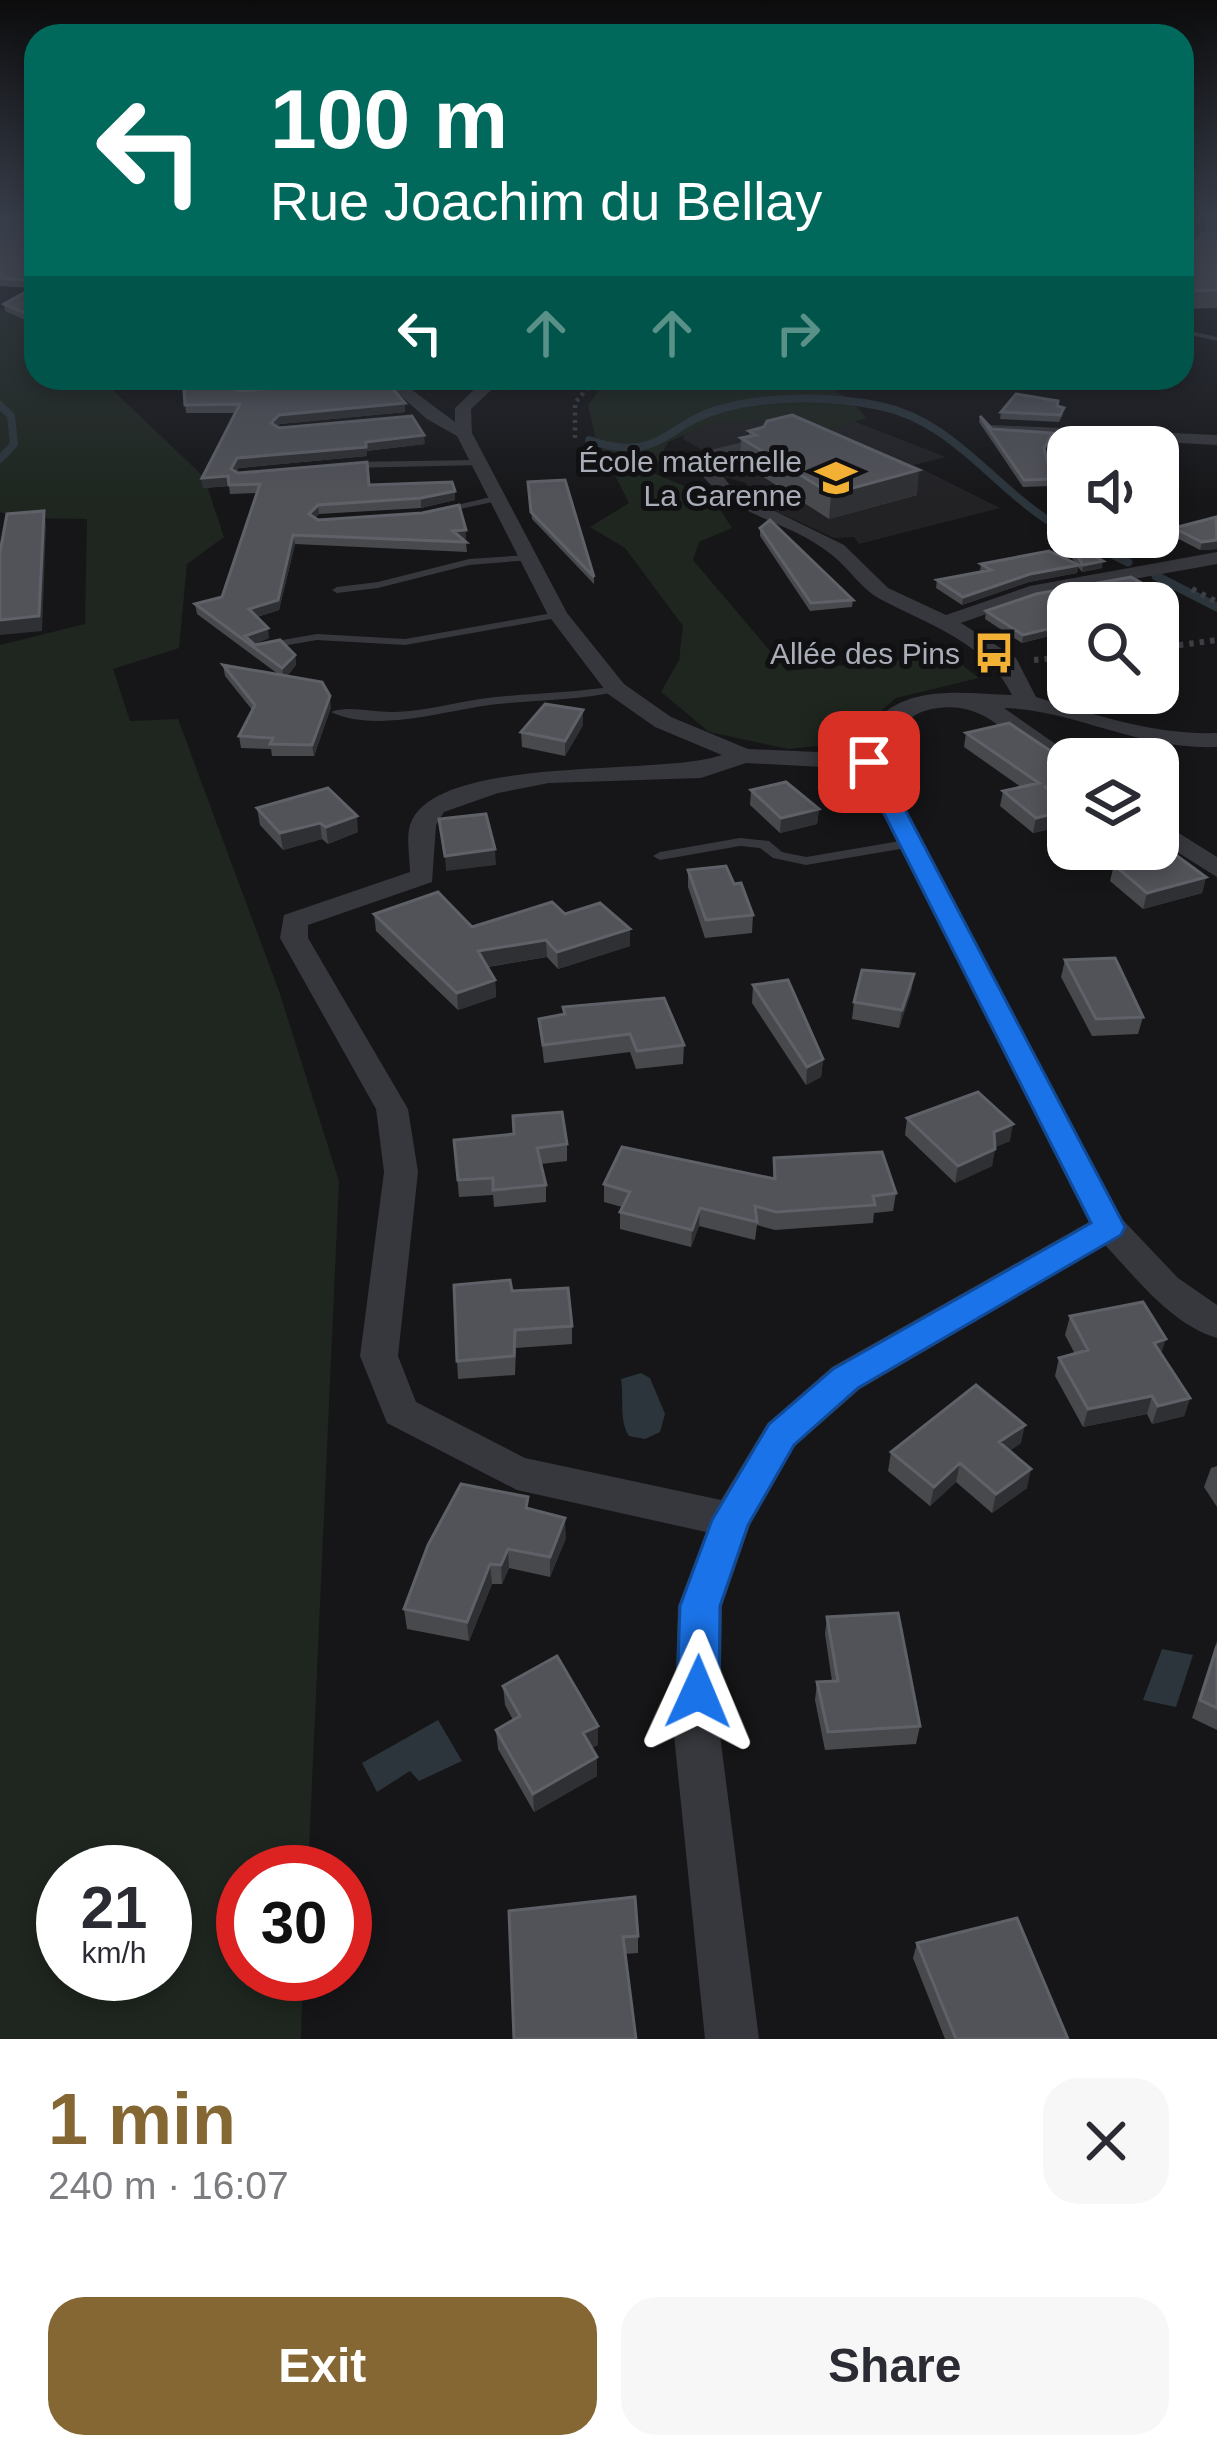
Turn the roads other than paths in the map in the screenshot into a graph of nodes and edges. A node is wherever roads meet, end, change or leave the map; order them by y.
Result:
1 (396, 390) edge
2 (482, 390) edge
3 (997, 428) edge
4 (464, 433) junction
5 (1217, 440) edge
6 (755, 442) edge
7 (478, 463) junction
8 (329, 469) edge
9 (499, 498) junction
10 (422, 515) edge
11 (528, 557) junction
12 (1217, 558) edge
13 (337, 590) dead end
14 (558, 615) junction
15 (945, 622) junction
16 (256, 649) edge
17 (616, 689) junction
18 (977, 700) junction
19 (1027, 702) junction
20 (337, 712) dead end
21 (1217, 740) edge
22 (1047, 749) edge
23 (744, 756) junction
24 (869, 762) junction
25 (912, 843) junction
26 (1179, 843) edge
27 (660, 856) dead end
28 (1217, 869) edge
29 (1109, 1227) junction
30 (1217, 1324) edge
31 (731, 1520) junction
32 (732, 2039) edge

1 - 4 street
2 - 4 street
3 - 5 street
4 - 7 street
6 - 15 street
7 - 8 lane
7 - 9 street
9 - 10 lane
9 - 11 street
11 - 13 lane
11 - 14 street
12 - 15 street
14 - 16 lane
14 - 17 street
15 - 19 street
17 - 20 lane
17 - 23 street
18 - 19 street
18 - 22 street
18 - 24 street
19 - 21 street
23 - 24 street
23 - 31 street
24 - 25 street
25 - 27 lane
25 - 29 street
26 - 28 street
29 - 30 street
29 - 31 street
31 - 32 street

